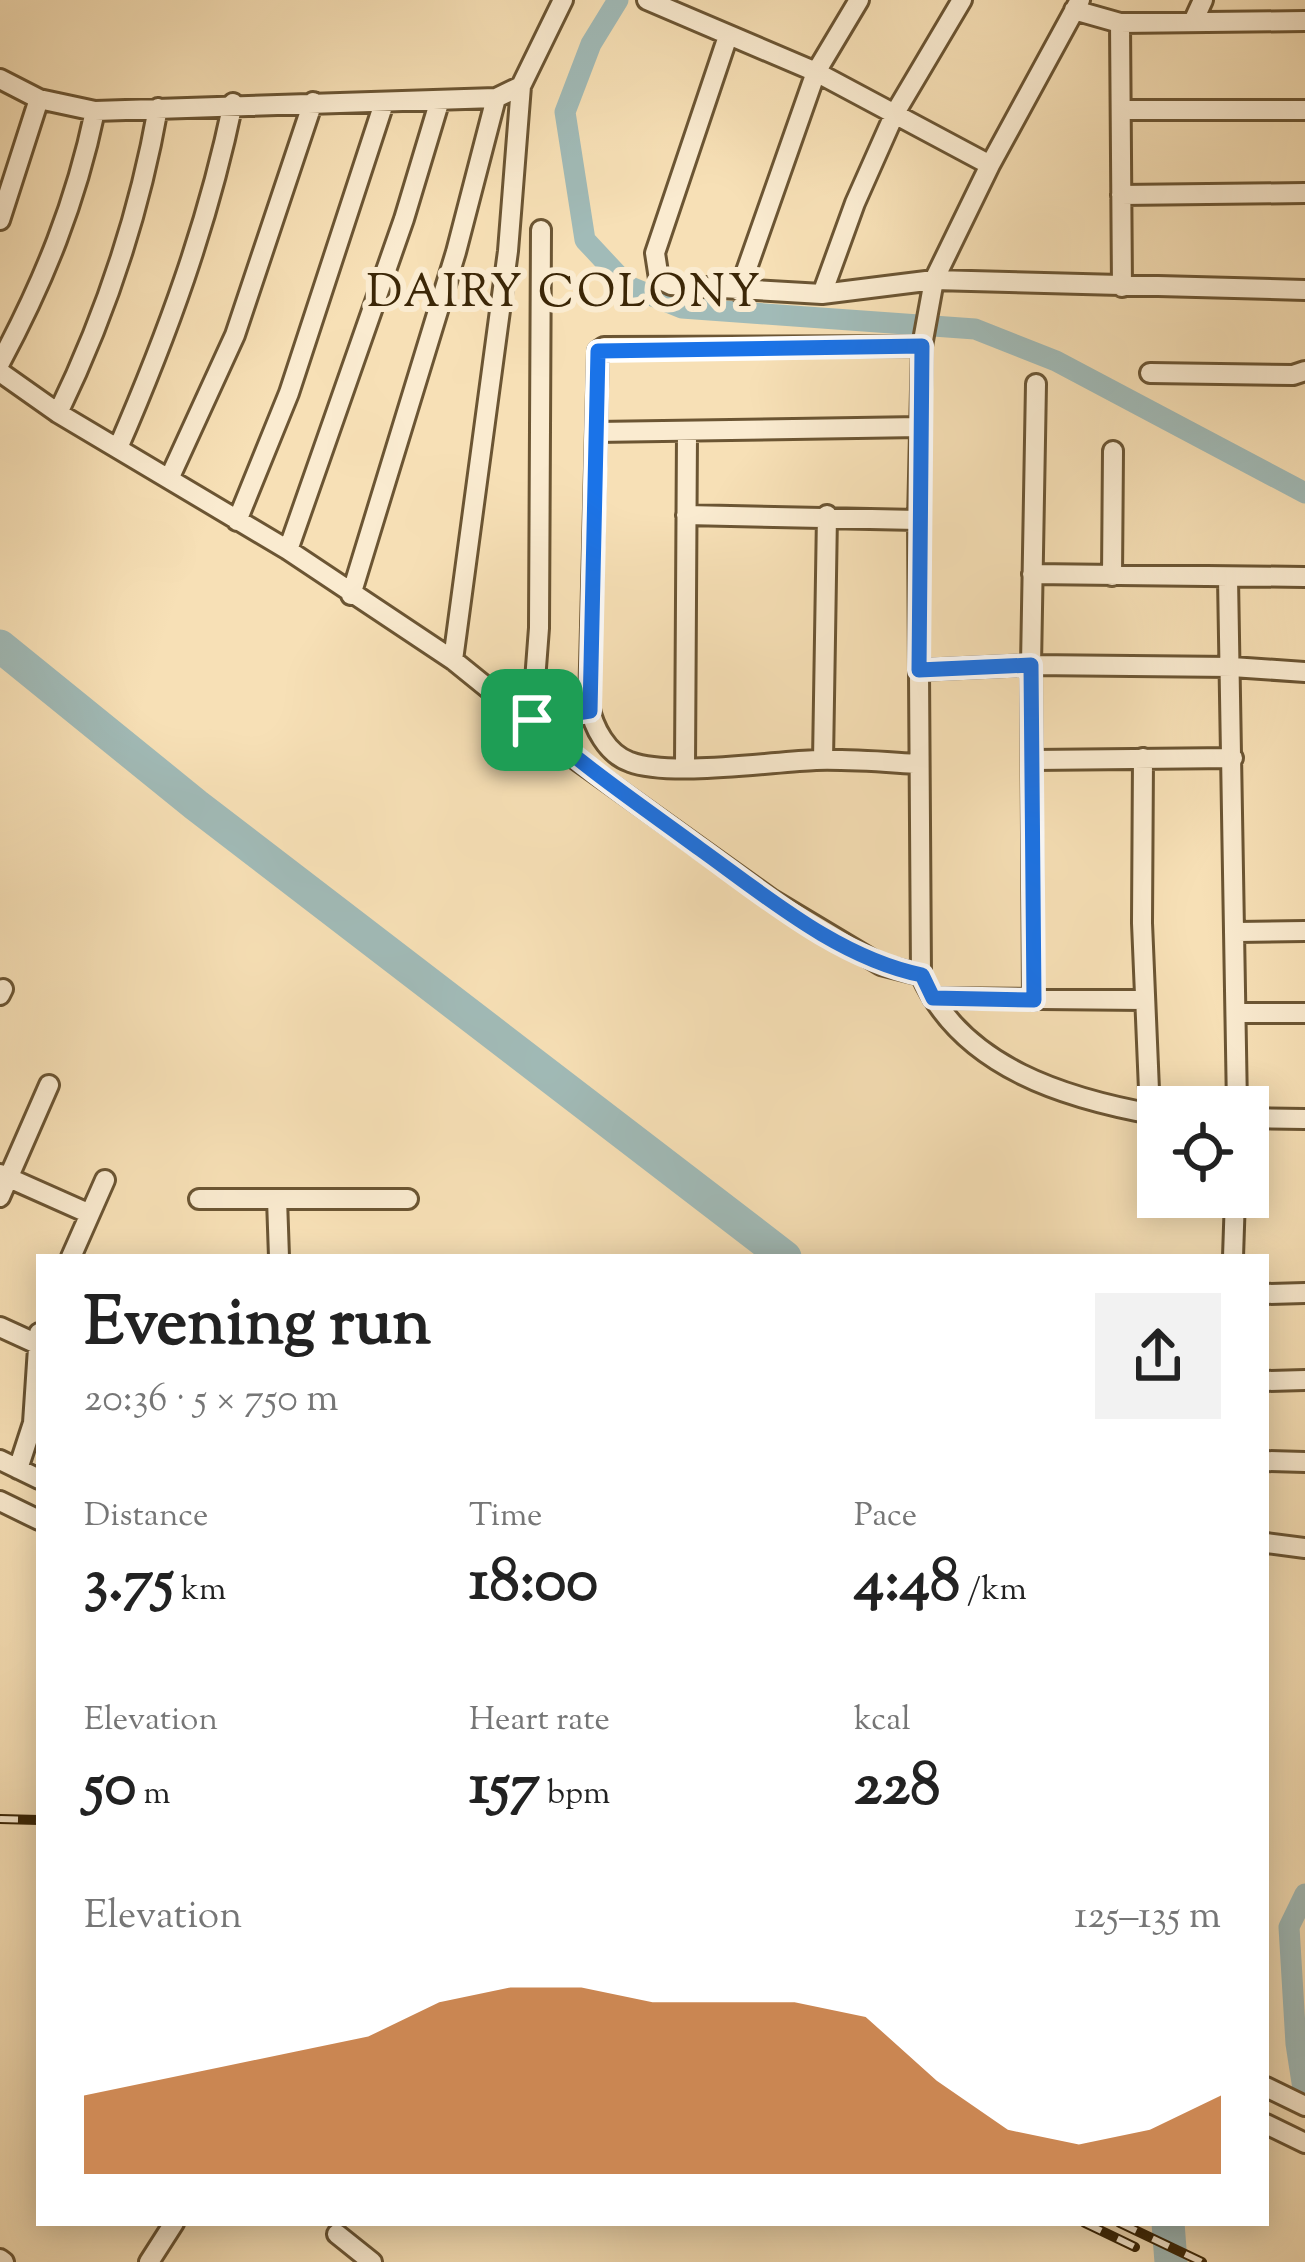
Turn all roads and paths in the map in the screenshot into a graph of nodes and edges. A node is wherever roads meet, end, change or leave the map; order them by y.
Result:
1 (563, 0) edge
2 (646, 0) edge
3 (859, 0) edge
4 (962, 0) edge
5 (1203, 0) edge
6 (1077, 5) edge
7 (1305, 21) edge
8 (1193, 22) junction
9 (1120, 23) junction
10 (728, 36) junction
11 (817, 71) junction
12 (0, 79) edge
13 (521, 86) junction
14 (39, 98) junction
15 (496, 98) junction
16 (313, 102) junction
17 (233, 103) junction
18 (439, 103) junction
19 (384, 104) junction
20 (158, 108) junction
21 (1121, 110) junction
22 (1305, 110) edge
23 (95, 111) junction
24 (895, 113) junction
25 (990, 165) junction
26 (1305, 193) edge
27 (1121, 195) junction
28 (0, 220) edge
29 (541, 230) dead end
30 (934, 280) junction
31 (1122, 287) junction
32 (1305, 290) edge
33 (740, 291) junction
34 (822, 294) junction
35 (922, 346) junction
36 (0, 363) edge
37 (1305, 370) edge
38 (0, 372) edge
39 (1150, 373) dead end
40 (1036, 384) dead end
41 (58, 413) junction
42 (920, 427) junction
43 (596, 432) junction
44 (687, 434) junction
45 (118, 448) junction
46 (1113, 451) dead end
47 (169, 479) junction
48 (686, 515) junction
49 (826, 515) junction
50 (918, 520) junction
51 (237, 521) junction
52 (287, 550) junction
53 (1032, 574) junction
54 (1112, 576) junction
55 (1305, 577) edge
56 (1228, 578) junction
57 (352, 595) junction
58 (453, 660) junction
59 (1031, 665) junction
60 (1232, 667) junction
61 (919, 670) junction
62 (1305, 672) edge
63 (590, 711) junction
64 (532, 720) junction
65 (1143, 758) junction
66 (1233, 758) junction
67 (823, 760) junction
68 (1033, 760) junction
69 (918, 764) junction
70 (685, 766) junction
71 (1237, 932) junction
72 (1305, 932) edge
73 (922, 975) junction
74 (933, 998) junction
75 (1034, 1000) junction
76 (1144, 1000) junction
77 (1237, 1013) junction
78 (1305, 1013) edge
79 (49, 1085) dead end
80 (1152, 1086) edge
81 (1237, 1086) edge
82 (1137, 1111) edge
83 (1269, 1118) edge
84 (1305, 1119) edge
85 (105, 1180) dead end
86 (3, 1183) edge
87 (200, 1199) dead end
88 (278, 1199) junction
89 (408, 1199) dead end
90 (90, 1214) junction
91 (1234, 1218) edge
92 (72, 1254) edge
93 (279, 1254) edge
94 (1233, 1254) edge
95 (1305, 1293) edge
96 (1269, 1294) edge
97 (0, 1327) edge
98 (36, 1338) edge
99 (36, 1359) edge
100 (1305, 1380) edge
101 (1269, 1381) edge
102 (1269, 1461) edge
103 (1305, 1462) edge
104 (9, 1464) edge
105 (36, 1478) edge
106 (0, 1502) edge
107 (36, 1519) edge
108 (1269, 1543) edge
109 (1305, 1548) edge
110 (1269, 2088) edge
111 (1305, 2106) edge
112 (1269, 2125) edge
113 (1305, 2143) edge
114 (171, 2226) edge
115 (337, 2234) dead end
116 (149, 2262) edge
117 (372, 2262) edge

1 - 13 street
2 - 10 street
3 - 11 street
4 - 24 street
5 - 8 street
6 - 9 street
6 - 25 street
7 - 8 street
8 - 9 street
9 - 21 street
10 - 11 street
10 - 33 street
11 - 24 street
11 - 33 street
12 - 14 street
13 - 15 street
13 - 58 street
14 - 23 street
14 - 28 street
15 - 18 street
15 - 57 street
16 - 17 street
16 - 19 street
16 - 47 street
17 - 20 street
17 - 45 street
18 - 19 street
18 - 52 street
19 - 51 street
20 - 23 street
20 - 41 street
21 - 22 street
21 - 27 street
23 - 36 street
24 - 25 street
24 - 34 street
25 - 30 street
26 - 27 street
27 - 31 street
29 - 64 street
30 - 31 street
30 - 34 street
30 - 35 street
31 - 32 street
33 - 34 street
35 - 42 street
35 - 43 street
37 - 39 street
38 - 41 street
40 - 53 street
41 - 45 street
42 - 44 street
42 - 50 street
43 - 44 street
43 - 63 street
44 - 48 street
45 - 47 street
46 - 54 street
47 - 51 street
48 - 49 street
48 - 70 street
49 - 50 street
49 - 67 street
50 - 61 street
51 - 52 street
52 - 57 street
53 - 54 street
53 - 59 street
54 - 56 street
55 - 56 street
56 - 60 street
57 - 58 street
58 - 64 street
59 - 60 street
59 - 61 street
59 - 68 street
60 - 62 street
60 - 66 street
61 - 69 street
63 - 64 street
63 - 70 street
64 - 73 street
65 - 66 street
65 - 68 street
65 - 76 street
66 - 71 street
67 - 69 street
67 - 70 street
68 - 75 street
69 - 73 street
71 - 72 street
71 - 77 street
73 - 74 street
74 - 75 street
74 - 82 street
75 - 76 street
76 - 80 street
77 - 78 street
77 - 81 street
79 - 86 street
83 - 84 street
85 - 90 street
86 - 90 street
87 - 88 street
88 - 89 street
88 - 93 street
90 - 92 street
91 - 94 street
95 - 96 street
97 - 98 street
99 - 104 street
100 - 101 street
102 - 103 street
104 - 105 street
106 - 107 street
108 - 109 street
110 - 111 street
112 - 113 street
114 - 116 street
115 - 117 street

